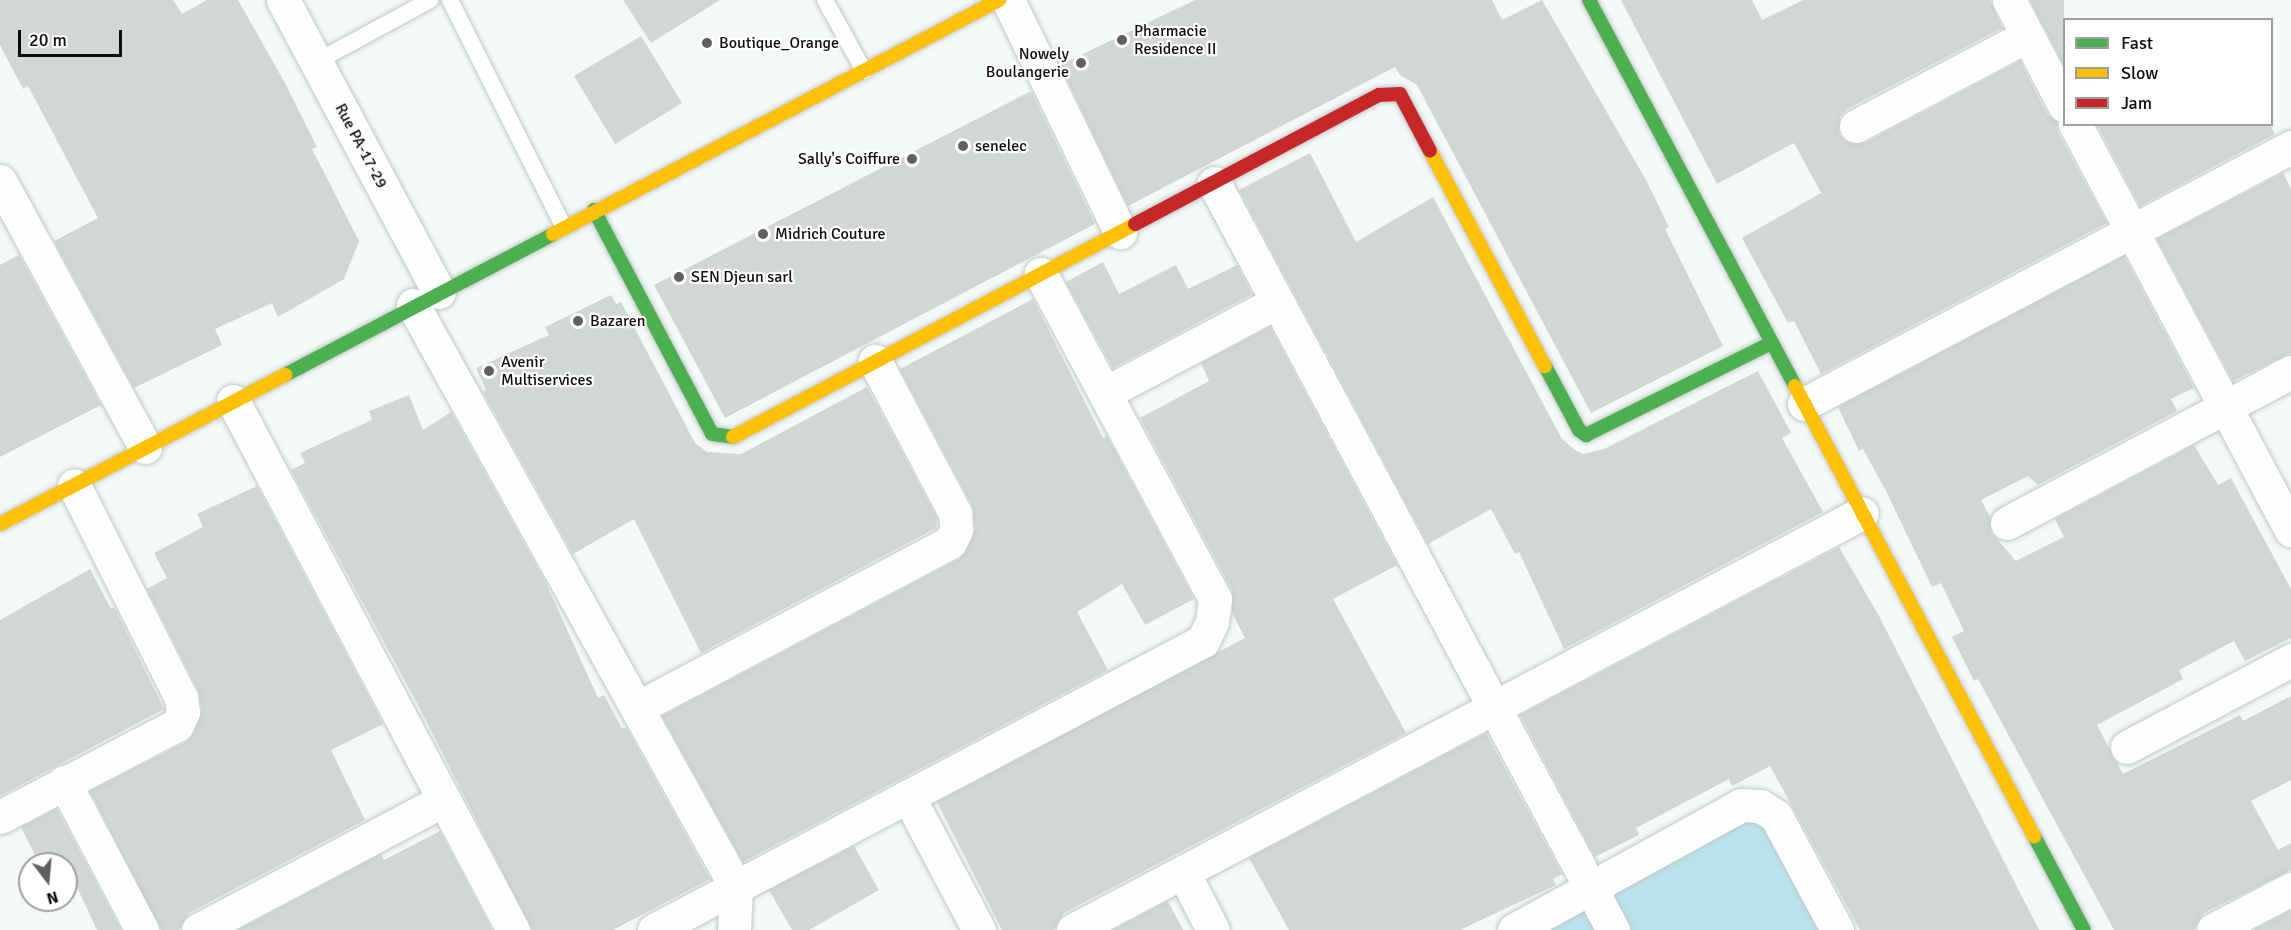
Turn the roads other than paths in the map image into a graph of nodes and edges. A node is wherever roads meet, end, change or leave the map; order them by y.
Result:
1 (283, 0) edge
2 (430, 0) edge
3 (450, 0) edge
4 (825, 0) edge
5 (999, 0) edge
6 (1008, 0) edge
7 (1589, 0) edge
8 (2009, 0) edge
9 (2028, 36) junction
10 (316, 63) junction
11 (864, 71) junction
12 (2063, 103) edge
13 (1856, 126) dead end
14 (2076, 126) edge
15 (2291, 147) edge
16 (0, 181) edge
17 (1214, 183) junction
18 (594, 210) junction
19 (563, 226) junction
20 (2132, 231) junction
21 (1120, 232) junction
22 (1041, 274) junction
23 (426, 298) junction
24 (1277, 302) junction
25 (1771, 343) junction
26 (875, 362) junction
27 (2291, 372) edge
28 (1105, 393) junction
29 (233, 400) junction
30 (1804, 404) junction
31 (2225, 407) junction
32 (145, 447) junction
33 (74, 485) junction
34 (1862, 513) junction
35 (2007, 523) dead end
36 (0, 524) edge
37 (2291, 530) edge
38 (2291, 660) edge
39 (637, 708) junction
40 (1493, 708) junction
41 (2127, 747) dead end
42 (64, 782) junction
43 (908, 796) junction
44 (444, 800) junction
45 (0, 817) edge
46 (1183, 872) junction
47 (736, 886) junction
48 (2291, 889) edge
49 (1590, 890) junction
50 (142, 930) edge
51 (198, 930) edge
52 (513, 930) edge
53 (654, 930) edge
54 (734, 930) edge
55 (979, 930) edge
56 (1073, 930) edge
57 (1213, 930) edge
58 (1514, 930) edge
59 (1613, 930) edge
60 (1837, 930) edge
61 (2084, 930) edge
62 (2213, 930) edge

1 - 10 street, Rue PA-17-29
2 - 10 lane
3 - 19 lane
4 - 11 lane
5 - 11 street
6 - 21 street
7 - 25 street
8 - 9 street
9 - 12 street
9 - 13 street
10 - 23 street, Rue PA-17-29
11 - 18 street
14 - 20 street
15 - 20 street
16 - 32 street
17 - 21 street
17 - 24 street
17 - 25 street
18 - 19 street
18 - 26 street
19 - 23 street
20 - 30 street
20 - 31 street
21 - 22 street
22 - 26 street
22 - 28 street
23 - 29 street
23 - 39 street, Rue PA-17-29
24 - 28 street
24 - 40 street
25 - 30 street
26 - 39 street
27 - 31 street
28 - 43 street
29 - 32 street
29 - 44 street
30 - 34 street
31 - 35 street
31 - 37 street
32 - 33 street
33 - 36 street
33 - 42 street
34 - 40 street
34 - 61 street
38 - 41 street
39 - 47 street, Rue PA-17-29
40 - 46 street
40 - 49 street
42 - 45 street
42 - 50 street
43 - 47 street
43 - 55 street
44 - 51 street
44 - 52 street
46 - 56 street
46 - 57 street
47 - 53 street
47 - 54 street
48 - 62 street
49 - 58 street
49 - 59 street
49 - 60 street

